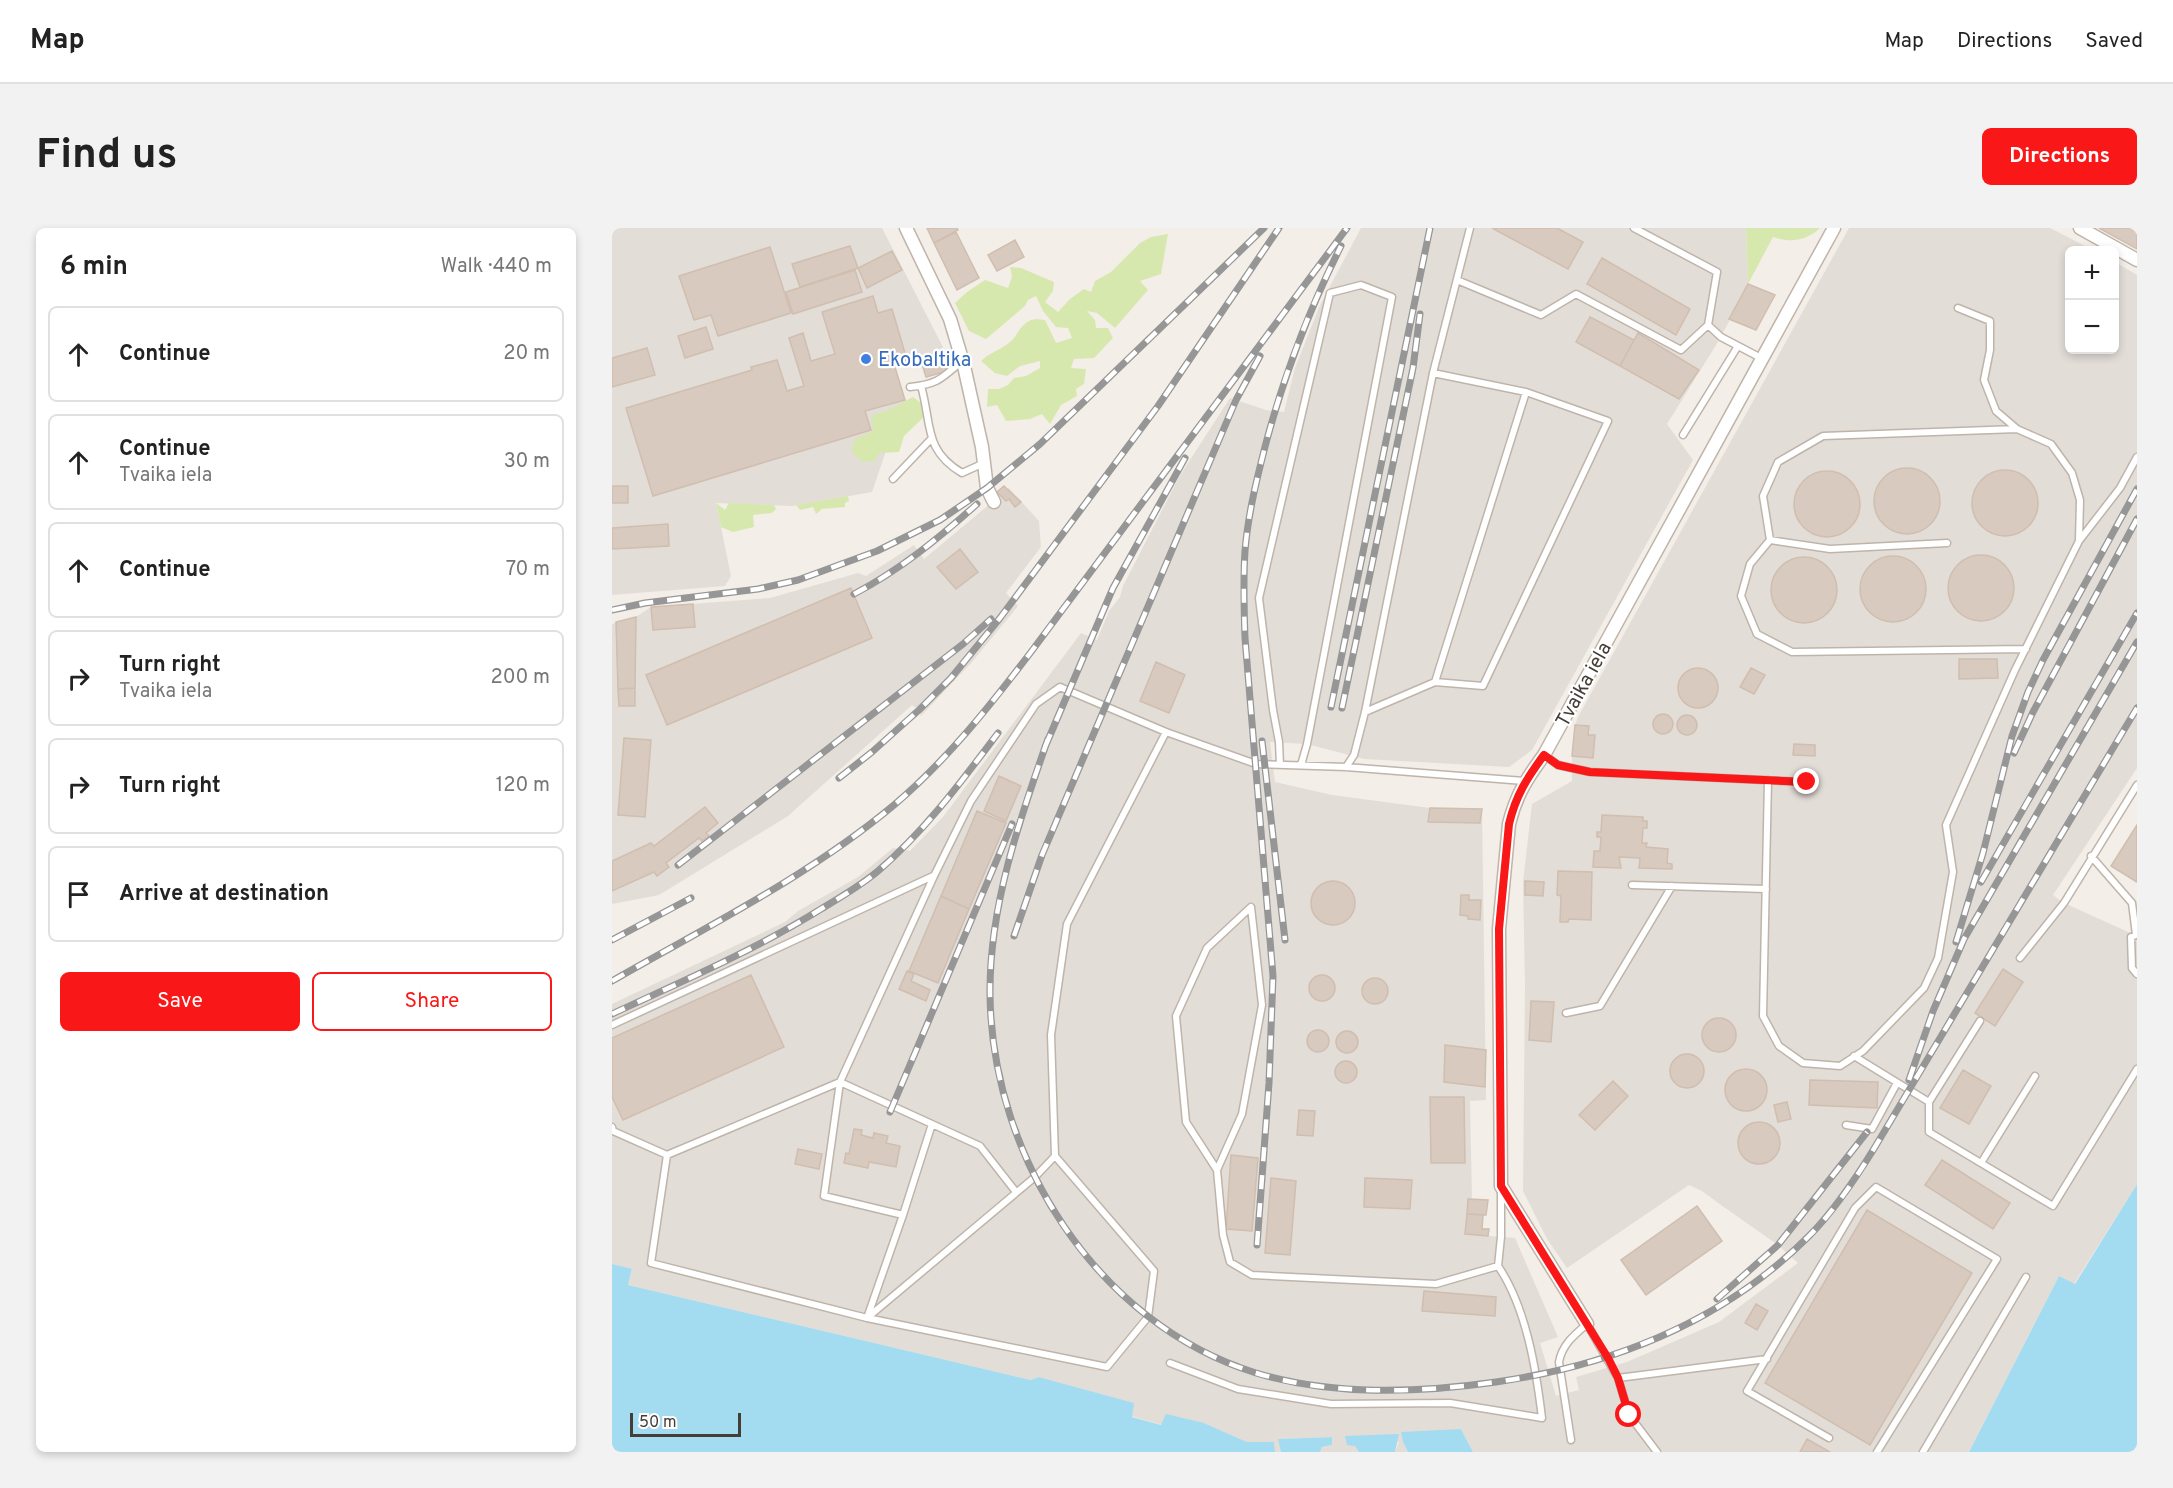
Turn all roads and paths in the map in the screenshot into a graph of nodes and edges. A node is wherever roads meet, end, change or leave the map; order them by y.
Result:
1 (906, 228) edge
2 (1470, 228) edge
3 (1634, 228) edge
4 (1834, 228) edge
5 (2080, 228) edge
6 (2137, 260) edge
7 (1457, 280) junction
8 (1958, 308) dead end
9 (1708, 325) junction
10 (1738, 346) junction
11 (1761, 358) junction
12 (963, 361) junction
13 (1433, 373) junction
14 (921, 386) junction
15 (910, 387) dead end
16 (1526, 392) junction
17 (2017, 429) junction
18 (1683, 435) dead end
19 (931, 439) junction
20 (2137, 458) edge
21 (984, 463) junction
22 (893, 479) dead end
23 (994, 502) dead end
24 (1770, 540) junction
25 (2079, 541) junction
26 (1947, 543) dead end
27 (2026, 649) junction
28 (1435, 682) junction
29 (1365, 712) junction
30 (1166, 732) junction
31 (1544, 755) junction
32 (1280, 765) junction
33 (1301, 765) junction
34 (1346, 767) junction
35 (1768, 780) junction
36 (1524, 781) junction
37 (1807, 782) dead end
38 (2137, 785) edge
39 (2091, 856) junction
40 (934, 876) junction
41 (1632, 885) dead end
42 (1672, 886) junction
43 (1766, 889) junction
44 (2020, 958) dead end
45 (2137, 974) edge
46 (1566, 1013) dead end
47 (1980, 1021) dead end
48 (612, 1025) edge
49 (1854, 1056) junction
50 (2137, 1069) edge
51 (2035, 1076) dead end
52 (840, 1082) junction
53 (1897, 1083) junction
54 (1929, 1102) junction
55 (932, 1124) junction
56 (1846, 1125) dead end
57 (612, 1127) edge
58 (667, 1155) junction
59 (1055, 1156) junction
60 (1981, 1163) junction
61 (1217, 1170) junction
62 (1501, 1186) junction
63 (1016, 1192) junction
64 (903, 1215) junction
65 (1498, 1266) junction
66 (2026, 1277) dead end
67 (867, 1318) junction
68 (1587, 1324) junction
69 (1767, 1359) junction
70 (1170, 1363) dead end
71 (1618, 1378) junction
72 (1829, 1438) dead end
73 (1571, 1440) dead end
74 (1657, 1452) edge
75 (1877, 1452) edge
76 (1923, 1452) edge

1 - 12 street
2 - 7 lane
3 - 9 lane
4 - 11 street, Tvaika iela
5 - 6 street
7 - 9 lane
7 - 13 lane
8 - 17 lane
9 - 10 lane
10 - 11 lane
10 - 18 lane
11 - 31 street, Tvaika iela
12 - 14 lane
12 - 21 street
13 - 16 lane
13 - 29 lane
14 - 15 lane
14 - 19 lane
16 - 28 lane
16 - 28 lane
17 - 24 lane
17 - 25 lane
19 - 21 lane
19 - 22 lane
20 - 25 lane
21 - 23 street
24 - 26 lane
24 - 27 lane
25 - 27 lane
27 - 49 lane
28 - 29 lane
29 - 34 lane
30 - 32 lane
30 - 40 lane
30 - 59 lane
31 - 35 lane
31 - 36 street, Tvaika iela
32 - 33 lane
32 - 33 lane
33 - 34 lane
34 - 36 lane
35 - 37 lane
35 - 43 lane
36 - 62 street, Tvaika iela
38 - 39 lane
39 - 44 lane
39 - 45 lane
40 - 48 lane
40 - 52 lane
41 - 42 lane
42 - 43 lane
42 - 46 lane
43 - 49 lane
47 - 54 lane
49 - 53 lane
50 - 60 lane
51 - 60 lane
52 - 55 lane
52 - 58 lane
52 - 64 lane
53 - 54 lane
53 - 56 lane
54 - 60 lane
55 - 63 lane
55 - 64 lane
57 - 58 lane
58 - 67 lane
59 - 63 lane
59 - 67 lane
61 - 61 lane
61 - 65 lane
62 - 65 lane
62 - 68 street
63 - 67 lane
64 - 67 lane
65 - 70 lane
66 - 76 lane
68 - 71 lane
68 - 73 lane
69 - 71 lane
69 - 72 lane
69 - 75 lane
71 - 74 lane

